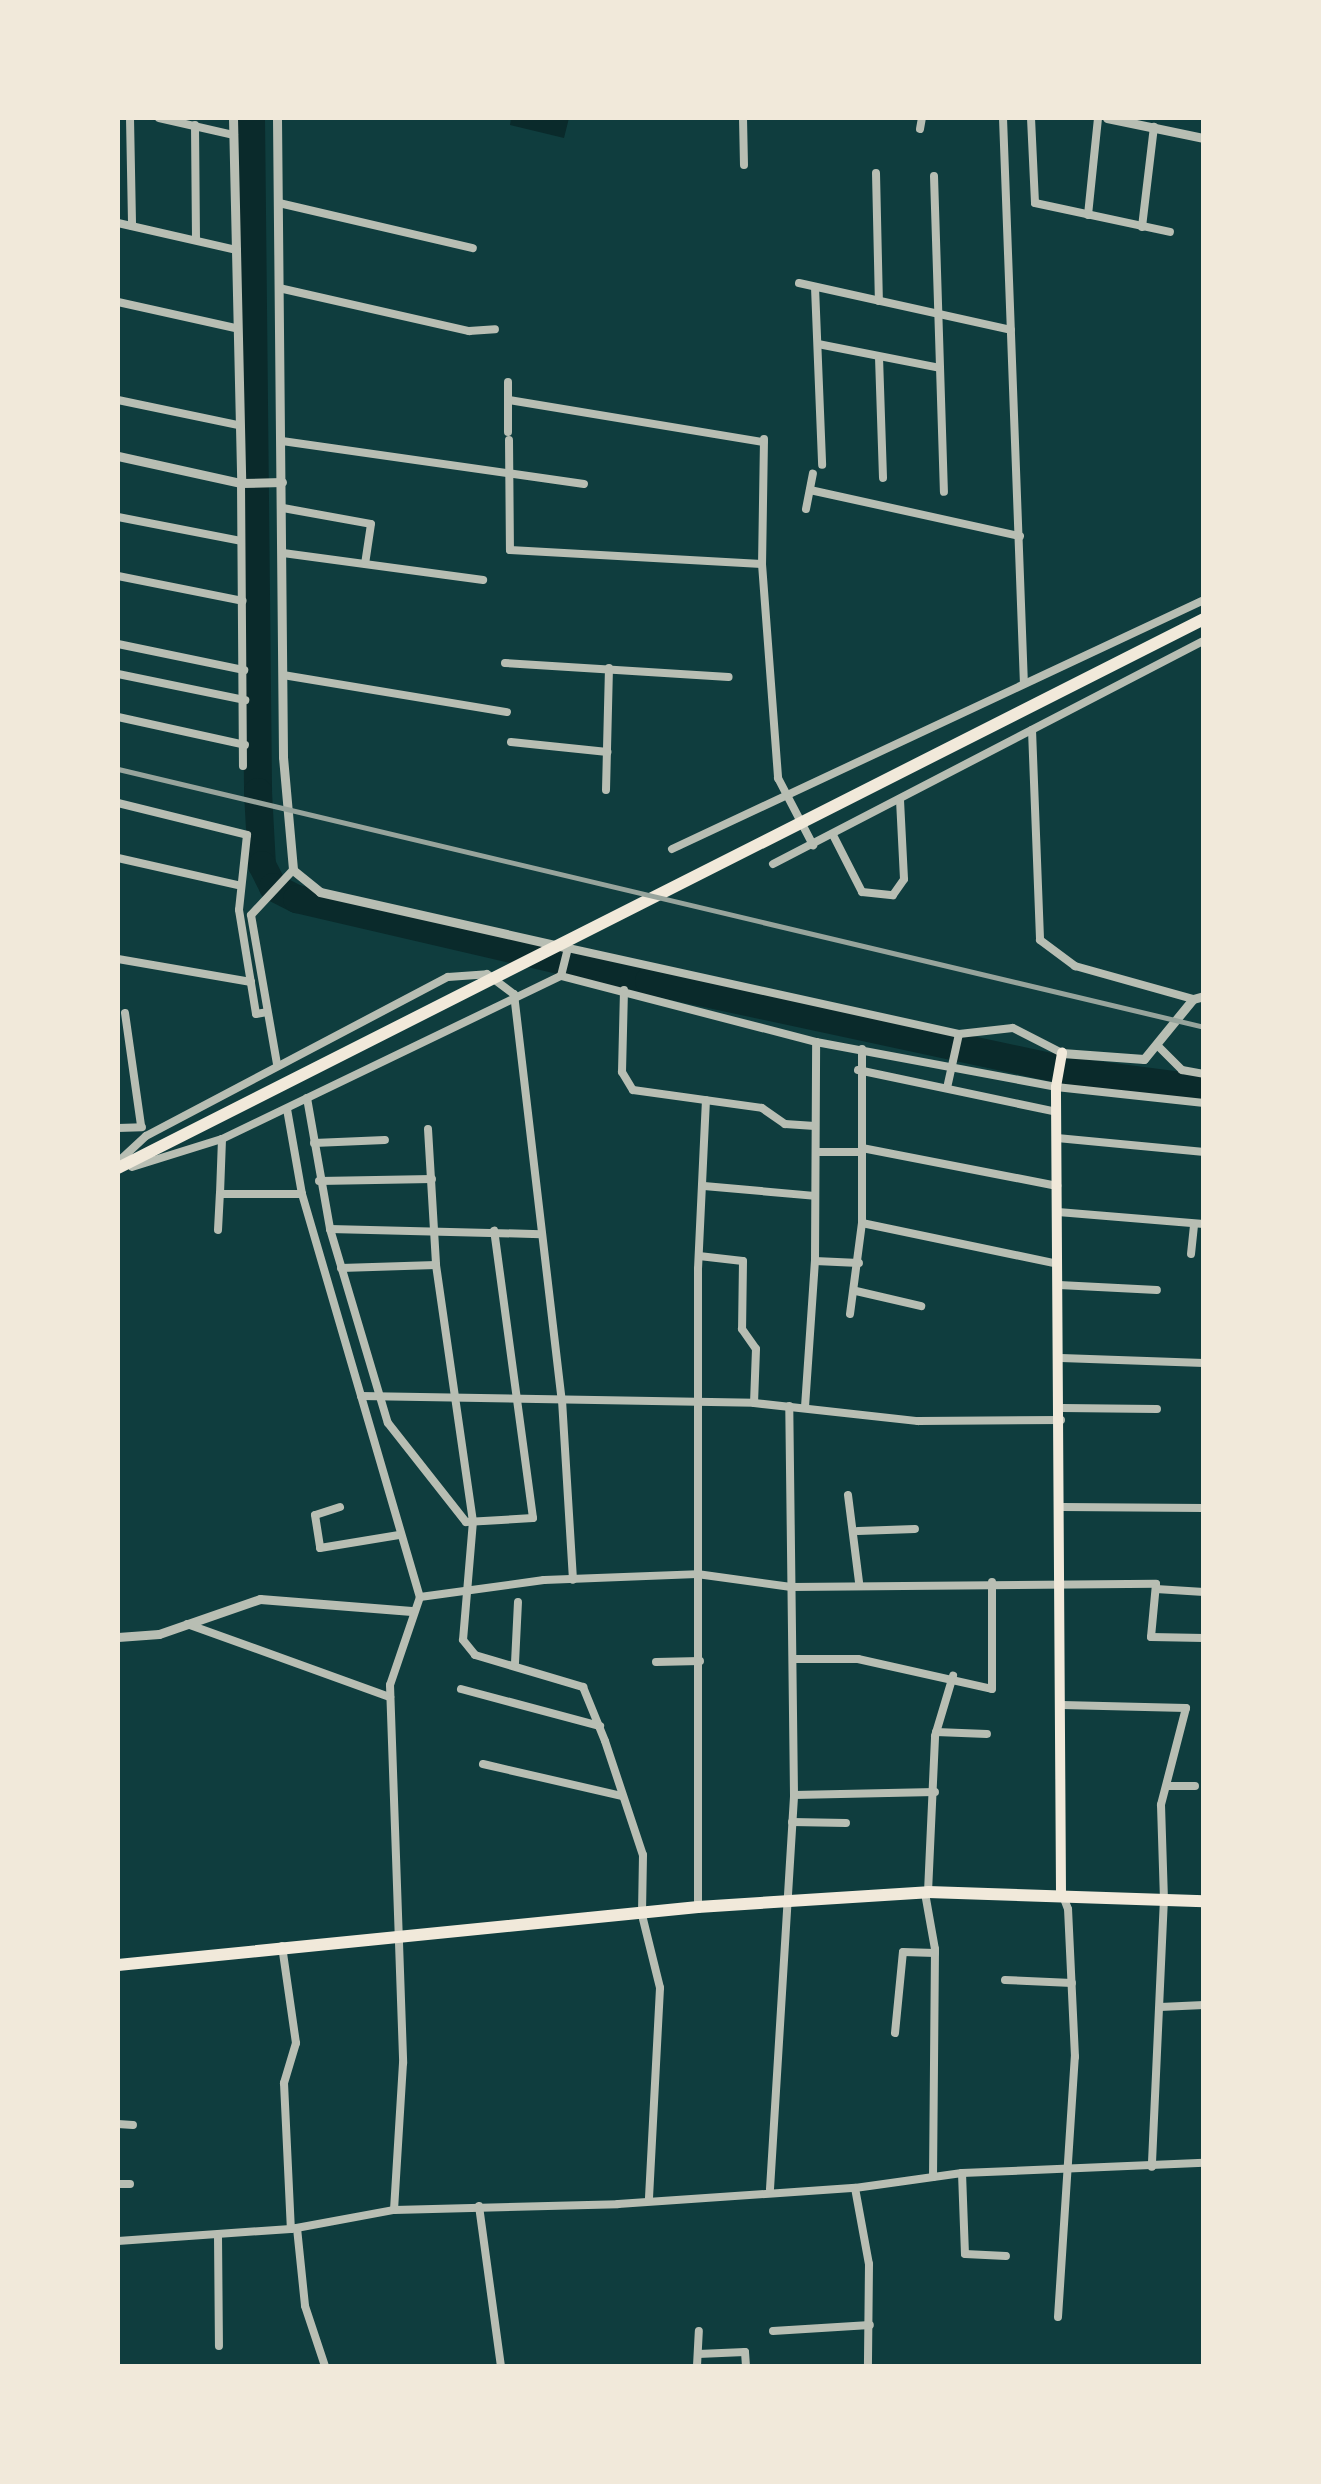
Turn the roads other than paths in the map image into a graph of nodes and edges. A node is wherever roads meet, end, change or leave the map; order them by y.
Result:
1 (130, 118) edge
2 (159, 118) edge
3 (233, 118) edge
4 (278, 118) edge
5 (743, 118) edge
6 (922, 118) edge
7 (1003, 118) edge
8 (1030, 118) edge
9 (1098, 118) edge
10 (1107, 118) edge
11 (1172, 118) edge
12 (195, 125) junction
13 (1154, 127) junction
14 (920, 129) dead end
15 (1170, 130) junction
16 (234, 135) junction
17 (1204, 138) edge
18 (744, 165) dead end
19 (876, 174) dead end
20 (934, 176) dead end
21 (280, 203) junction
22 (1088, 215) junction
23 (118, 223) edge
24 (132, 226) junction
25 (1142, 227) junction
26 (1170, 232) dead end
27 (196, 238) junction
28 (473, 248) dead end
29 (237, 250) junction
30 (800, 283) dead end
31 (815, 287) junction
32 (279, 288) junction
33 (880, 301) junction
34 (118, 302) edge
35 (939, 315) junction
36 (235, 328) junction
37 (495, 329) dead end
38 (1011, 330) junction
39 (818, 344) junction
40 (879, 357) junction
41 (940, 368) junction
42 (508, 382) dead end
43 (118, 400) edge
44 (508, 400) junction
45 (238, 426) junction
46 (282, 441) junction
47 (118, 456) edge
48 (822, 465) dead end
49 (813, 474) dead end
50 (508, 476) junction
51 (883, 478) dead end
52 (282, 482) junction
53 (241, 483) junction
54 (584, 484) dead end
55 (810, 490) junction
56 (944, 492) dead end
57 (284, 508) junction
58 (806, 509) dead end
59 (118, 517) edge
60 (1020, 536) junction
61 (242, 541) junction
62 (283, 552) junction
63 (365, 564) junction
64 (762, 564) junction
65 (118, 576) edge
66 (482, 580) dead end
67 (1204, 600) edge
68 (243, 601) junction
69 (1204, 619) edge
70 (1204, 641) edge
71 (118, 644) edge
72 (505, 663) dead end
73 (610, 668) junction
74 (244, 670) junction
75 (118, 674) edge
76 (283, 675) junction
77 (730, 677) dead end
78 (1024, 684) junction
79 (245, 700) junction
80 (507, 712) dead end
81 (118, 717) edge
82 (1032, 730) junction
83 (511, 742) dead end
84 (246, 745) junction
85 (608, 752) junction
86 (243, 766) dead end
87 (606, 790) dead end
88 (788, 796) junction
89 (900, 799) junction
90 (118, 804) edge
91 (833, 835) junction
92 (813, 845) junction
93 (672, 850) dead end
94 (118, 858) edge
95 (774, 864) dead end
96 (293, 870) junction
97 (238, 884) junction
98 (568, 948) junction
99 (118, 959) edge
100 (561, 976) junction
101 (251, 982) junction
102 (624, 990) junction
103 (514, 994) junction
104 (1198, 998) edge
105 (124, 1012) dead end
106 (267, 1012) junction
107 (958, 1037) junction
108 (816, 1042) junction
109 (1158, 1046) junction
110 (862, 1050) junction
111 (1062, 1056) junction
112 (952, 1062) junction
113 (277, 1064) junction
114 (858, 1070) junction
115 (1204, 1074) edge
116 (1057, 1084) junction
117 (947, 1088) junction
118 (307, 1098) junction
119 (706, 1100) junction
120 (1204, 1103) edge
121 (287, 1109) junction
122 (1057, 1112) junction
123 (141, 1126) junction
124 (815, 1126) junction
125 (118, 1128) edge
126 (428, 1129) dead end
127 (146, 1136) junction
128 (1057, 1138) junction
129 (222, 1139) junction
130 (385, 1140) dead end
131 (314, 1143) junction
132 (862, 1150) junction
133 (816, 1152) junction
134 (1204, 1152) edge
135 (118, 1167) edge
136 (432, 1178) junction
137 (319, 1181) junction
138 (704, 1186) junction
139 (1058, 1186) junction
140 (220, 1194) junction
141 (302, 1194) junction
142 (816, 1196) junction
143 (1058, 1212) junction
144 (862, 1223) junction
145 (1199, 1224) edge
146 (434, 1228) junction
147 (330, 1229) junction
148 (218, 1230) dead end
149 (494, 1232) junction
150 (542, 1234) junction
151 (1191, 1254) dead end
152 (699, 1256) junction
153 (816, 1261) junction
154 (859, 1263) junction
155 (1059, 1264) junction
156 (436, 1265) junction
157 (340, 1268) junction
158 (1060, 1285) junction
159 (1158, 1290) dead end
160 (856, 1292) junction
161 (920, 1306) dead end
162 (850, 1314) dead end
163 (1061, 1358) junction
164 (1204, 1362) edge
165 (379, 1395) junction
166 (361, 1396) junction
167 (456, 1396) junction
168 (517, 1397) junction
169 (562, 1400) junction
170 (698, 1404) junction
171 (754, 1404) junction
172 (789, 1406) junction
173 (805, 1407) junction
174 (1157, 1409) dead end
175 (1062, 1414) junction
176 (848, 1495) dead end
177 (340, 1507) dead end
178 (1062, 1507) junction
179 (1204, 1508) edge
180 (473, 1522) junction
181 (915, 1528) dead end
182 (858, 1532) junction
183 (399, 1535) junction
184 (697, 1574) junction
185 (573, 1580) junction
186 (860, 1582) junction
187 (992, 1582) junction
188 (1062, 1584) junction
189 (790, 1587) junction
190 (1156, 1589) junction
191 (464, 1592) junction
192 (1204, 1592) edge
193 (420, 1597) junction
194 (518, 1602) dead end
195 (412, 1611) junction
196 (185, 1623) junction
197 (118, 1637) edge
198 (1204, 1638) edge
199 (793, 1658) junction
200 (656, 1662) dead end
201 (700, 1662) junction
202 (515, 1663) junction
203 (953, 1676) junction
204 (461, 1689) dead end
205 (390, 1697) junction
206 (1062, 1706) junction
207 (600, 1726) junction
208 (936, 1732) junction
209 (987, 1734) dead end
210 (482, 1764) dead end
211 (1168, 1786) junction
212 (1195, 1786) dead end
213 (935, 1792) junction
214 (794, 1795) junction
215 (622, 1796) junction
216 (792, 1822) junction
217 (846, 1823) dead end
218 (926, 1892) junction
219 (1061, 1892) junction
220 (1164, 1898) junction
221 (1204, 1901) edge
222 (786, 1903) junction
223 (698, 1908) junction
224 (642, 1915) junction
225 (402, 1936) junction
226 (282, 1946) junction
227 (935, 1953) junction
228 (118, 1965) edge
229 (1005, 1980) dead end
230 (1072, 1982) junction
231 (1204, 2006) edge
232 (1160, 2008) junction
233 (895, 2033) dead end
234 (118, 2124) edge
235 (134, 2125) dead end
236 (1204, 2163) edge
237 (1152, 2167) junction
238 (1072, 2170) junction
239 (962, 2173) junction
240 (933, 2177) junction
241 (118, 2184) edge
242 (130, 2184) dead end
243 (854, 2188) junction
244 (770, 2190) junction
245 (649, 2201) junction
246 (479, 2206) junction
247 (394, 2210) junction
248 (294, 2228) junction
249 (218, 2236) junction
250 (118, 2241) edge
251 (1006, 2256) dead end
252 (1058, 2317) dead end
253 (870, 2325) junction
254 (698, 2331) dead end
255 (773, 2331) dead end
256 (219, 2346) dead end
257 (698, 2354) junction
258 (325, 2366) edge
259 (501, 2366) edge
260 (697, 2366) edge
261 (746, 2366) edge
262 (868, 2366) edge

1 - 24 street
2 - 12 street
3 - 16 street
4 - 21 street
5 - 18 street
6 - 14 street
7 - 38 street
8 - 22 street
9 - 22 street
10 - 13 street
11 - 15 street
12 - 16 street
12 - 27 street
13 - 15 street
13 - 25 street
15 - 17 street
16 - 29 street
19 - 33 street
20 - 35 street
21 - 28 street
21 - 32 street
22 - 25 street
23 - 24 street
24 - 27 street
25 - 26 street
27 - 29 street
29 - 36 street
30 - 31 street
31 - 33 street
31 - 39 street
32 - 37 street
32 - 46 street
33 - 35 street
34 - 36 street
35 - 38 street
35 - 41 street
36 - 45 street
38 - 60 street
39 - 40 street
39 - 48 street
40 - 41 street
40 - 51 street
41 - 56 street
42 - 44 street
43 - 45 street
44 - 50 street
44 - 64 street
45 - 53 street
46 - 50 street
46 - 52 street
47 - 53 street
49 - 55 street
50 - 54 street
50 - 64 street
52 - 53 street
52 - 57 street
53 - 61 street
55 - 58 street
55 - 60 street
57 - 62 street
57 - 63 street
59 - 61 street
60 - 78 street
61 - 68 street
62 - 63 street
62 - 76 street
63 - 66 street
64 - 88 street
65 - 68 street
67 - 78 street
68 - 74 street
69 - 135 highway
70 - 82 street
71 - 74 street
72 - 73 street
73 - 77 street
73 - 85 street
74 - 79 street
75 - 79 street
76 - 80 street
76 - 96 street
78 - 88 street
79 - 84 street
81 - 84 street
82 - 89 street
82 - 104 street
83 - 85 street
84 - 86 street
85 - 87 street
88 - 92 street
88 - 93 street
89 - 91 street
89 - 91 street
90 - 97 street
91 - 92 street
92 - 95 street
94 - 97 street
96 - 98 street
96 - 106 street
97 - 101 street
98 - 100 street
98 - 107 street
99 - 101 street
100 - 102 street
100 - 103 street
101 - 106 street
102 - 108 street
102 - 119 street
103 - 113 street
103 - 118 street
103 - 150 street
104 - 109 street
105 - 123 street
106 - 113 street
107 - 111 street
107 - 112 street
108 - 110 street
108 - 124 street
109 - 111 street
109 - 115 street
110 - 112 street
110 - 114 street
111 - 116 main road
112 - 116 street
112 - 117 street
113 - 127 street
114 - 117 street
114 - 132 street
116 - 120 street
116 - 122 main road
117 - 122 street
118 - 121 street
118 - 131 street
119 - 124 street
119 - 138 street
121 - 129 street
121 - 141 street
122 - 128 main road
123 - 125 street
123 - 127 street
124 - 133 street
126 - 136 street
127 - 135 street
128 - 134 street
128 - 139 main road
129 - 135 street
129 - 140 street
130 - 131 street
131 - 137 street
132 - 133 street
132 - 139 street
132 - 144 street
133 - 142 street
136 - 137 street
136 - 146 street
137 - 147 street
138 - 142 street
138 - 152 street
139 - 143 main road
140 - 141 street
140 - 148 street
141 - 166 street
142 - 153 street
143 - 145 street
143 - 155 main road
144 - 154 street
144 - 155 street
145 - 151 street
146 - 147 street
146 - 149 street
146 - 156 street
147 - 157 street
149 - 150 street
149 - 168 street
150 - 169 street
152 - 170 street
152 - 171 street
153 - 154 street
153 - 173 street
154 - 160 street
155 - 158 main road
156 - 157 street
156 - 167 street
157 - 165 street
158 - 159 street
158 - 163 main road
160 - 161 street
160 - 162 street
163 - 164 street
163 - 175 main road
165 - 166 street
165 - 167 street
165 - 180 street
166 - 183 street
167 - 168 street
167 - 180 street
168 - 169 street
168 - 180 street
169 - 170 street
169 - 185 street
170 - 171 street
170 - 184 street
171 - 172 street
172 - 173 street
172 - 189 street
173 - 175 street
174 - 175 street
175 - 178 main road
176 - 182 street
177 - 183 street
178 - 179 street
178 - 188 main road
180 - 191 street
181 - 182 street
182 - 186 street
183 - 193 street
184 - 185 street
184 - 189 street
184 - 201 street
185 - 191 street
186 - 187 street
186 - 189 street
187 - 188 street
187 - 203 street
188 - 190 street
188 - 206 main road
189 - 199 street
190 - 192 street
190 - 198 street
191 - 193 street
191 - 202 street
193 - 195 street
194 - 202 street
195 - 196 street
195 - 205 street
196 - 197 street
196 - 205 street
199 - 203 street
199 - 214 street
200 - 201 street
201 - 223 street
202 - 207 street
203 - 208 street
204 - 207 street
205 - 225 street
206 - 211 street
206 - 219 main road
207 - 215 street
208 - 209 street
208 - 213 street
210 - 215 street
211 - 212 street
211 - 220 street
213 - 214 street
213 - 218 street
214 - 216 street
215 - 224 street
216 - 217 street
216 - 222 street
218 - 219 highway
218 - 222 highway
218 - 227 street
219 - 220 highway
219 - 230 street
220 - 221 highway
220 - 232 street
222 - 223 highway
222 - 244 street
223 - 224 highway
224 - 225 highway
224 - 245 street
225 - 226 highway
225 - 247 street
226 - 228 highway
226 - 248 street
227 - 233 street
227 - 240 street
229 - 230 street
230 - 238 street
231 - 232 street
232 - 237 street
234 - 235 street
236 - 237 street
237 - 238 street
238 - 239 street
238 - 252 street
239 - 240 street
239 - 251 street
240 - 243 street
241 - 242 street
243 - 244 street
243 - 253 street
244 - 245 street
245 - 246 street
246 - 247 street
246 - 259 street
247 - 248 street
248 - 249 street
248 - 258 street
249 - 250 street
249 - 256 street
253 - 255 street
253 - 262 street
254 - 257 street
257 - 260 street
257 - 261 street

